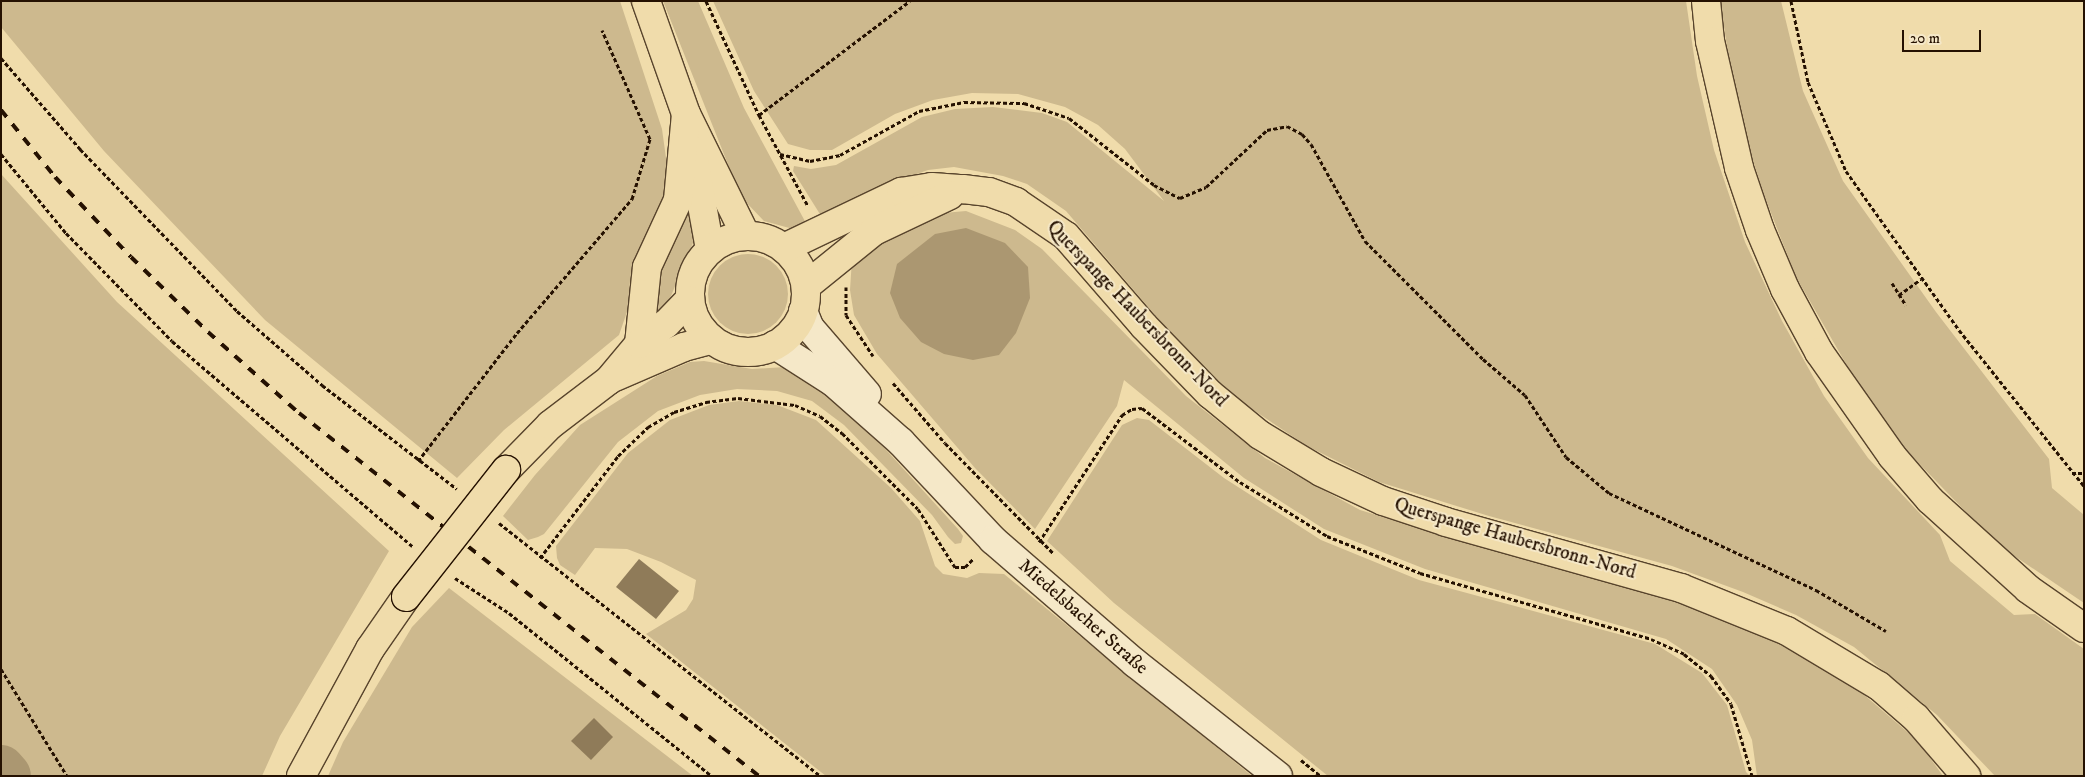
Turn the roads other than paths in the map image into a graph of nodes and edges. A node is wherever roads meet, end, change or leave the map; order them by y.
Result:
1 (646, 1) edge
2 (1706, 1) edge
3 (686, 114) junction
4 (963, 189) junction
5 (746, 236) junction
6 (784, 248) junction
7 (710, 249) junction
8 (804, 299) junction
9 (689, 300) junction
10 (711, 340) junction
11 (639, 344) junction
12 (775, 345) junction
13 (609, 380) junction
14 (901, 442) junction
15 (2084, 628) edge
16 (301, 776) edge
17 (1278, 776) edge
18 (1966, 776) edge

1 - 3 main road
2 - 15 main road
3 - 5 main road
3 - 7 main road
3 - 11 main road
4 - 6 main road, Querspange Haubersbronn-Nord
4 - 8 main road
4 - 18 main road, Querspange Haubersbronn-Nord
5 - 6 main road
5 - 7 main road
6 - 8 main road
7 - 9 main road
8 - 12 main road
8 - 14 street
9 - 10 main road
9 - 11 main road
10 - 12 main road
10 - 13 main road
11 - 13 main road
12 - 14 street
13 - 16 main road, bridge
14 - 17 street, Miedelsbacher Straße

